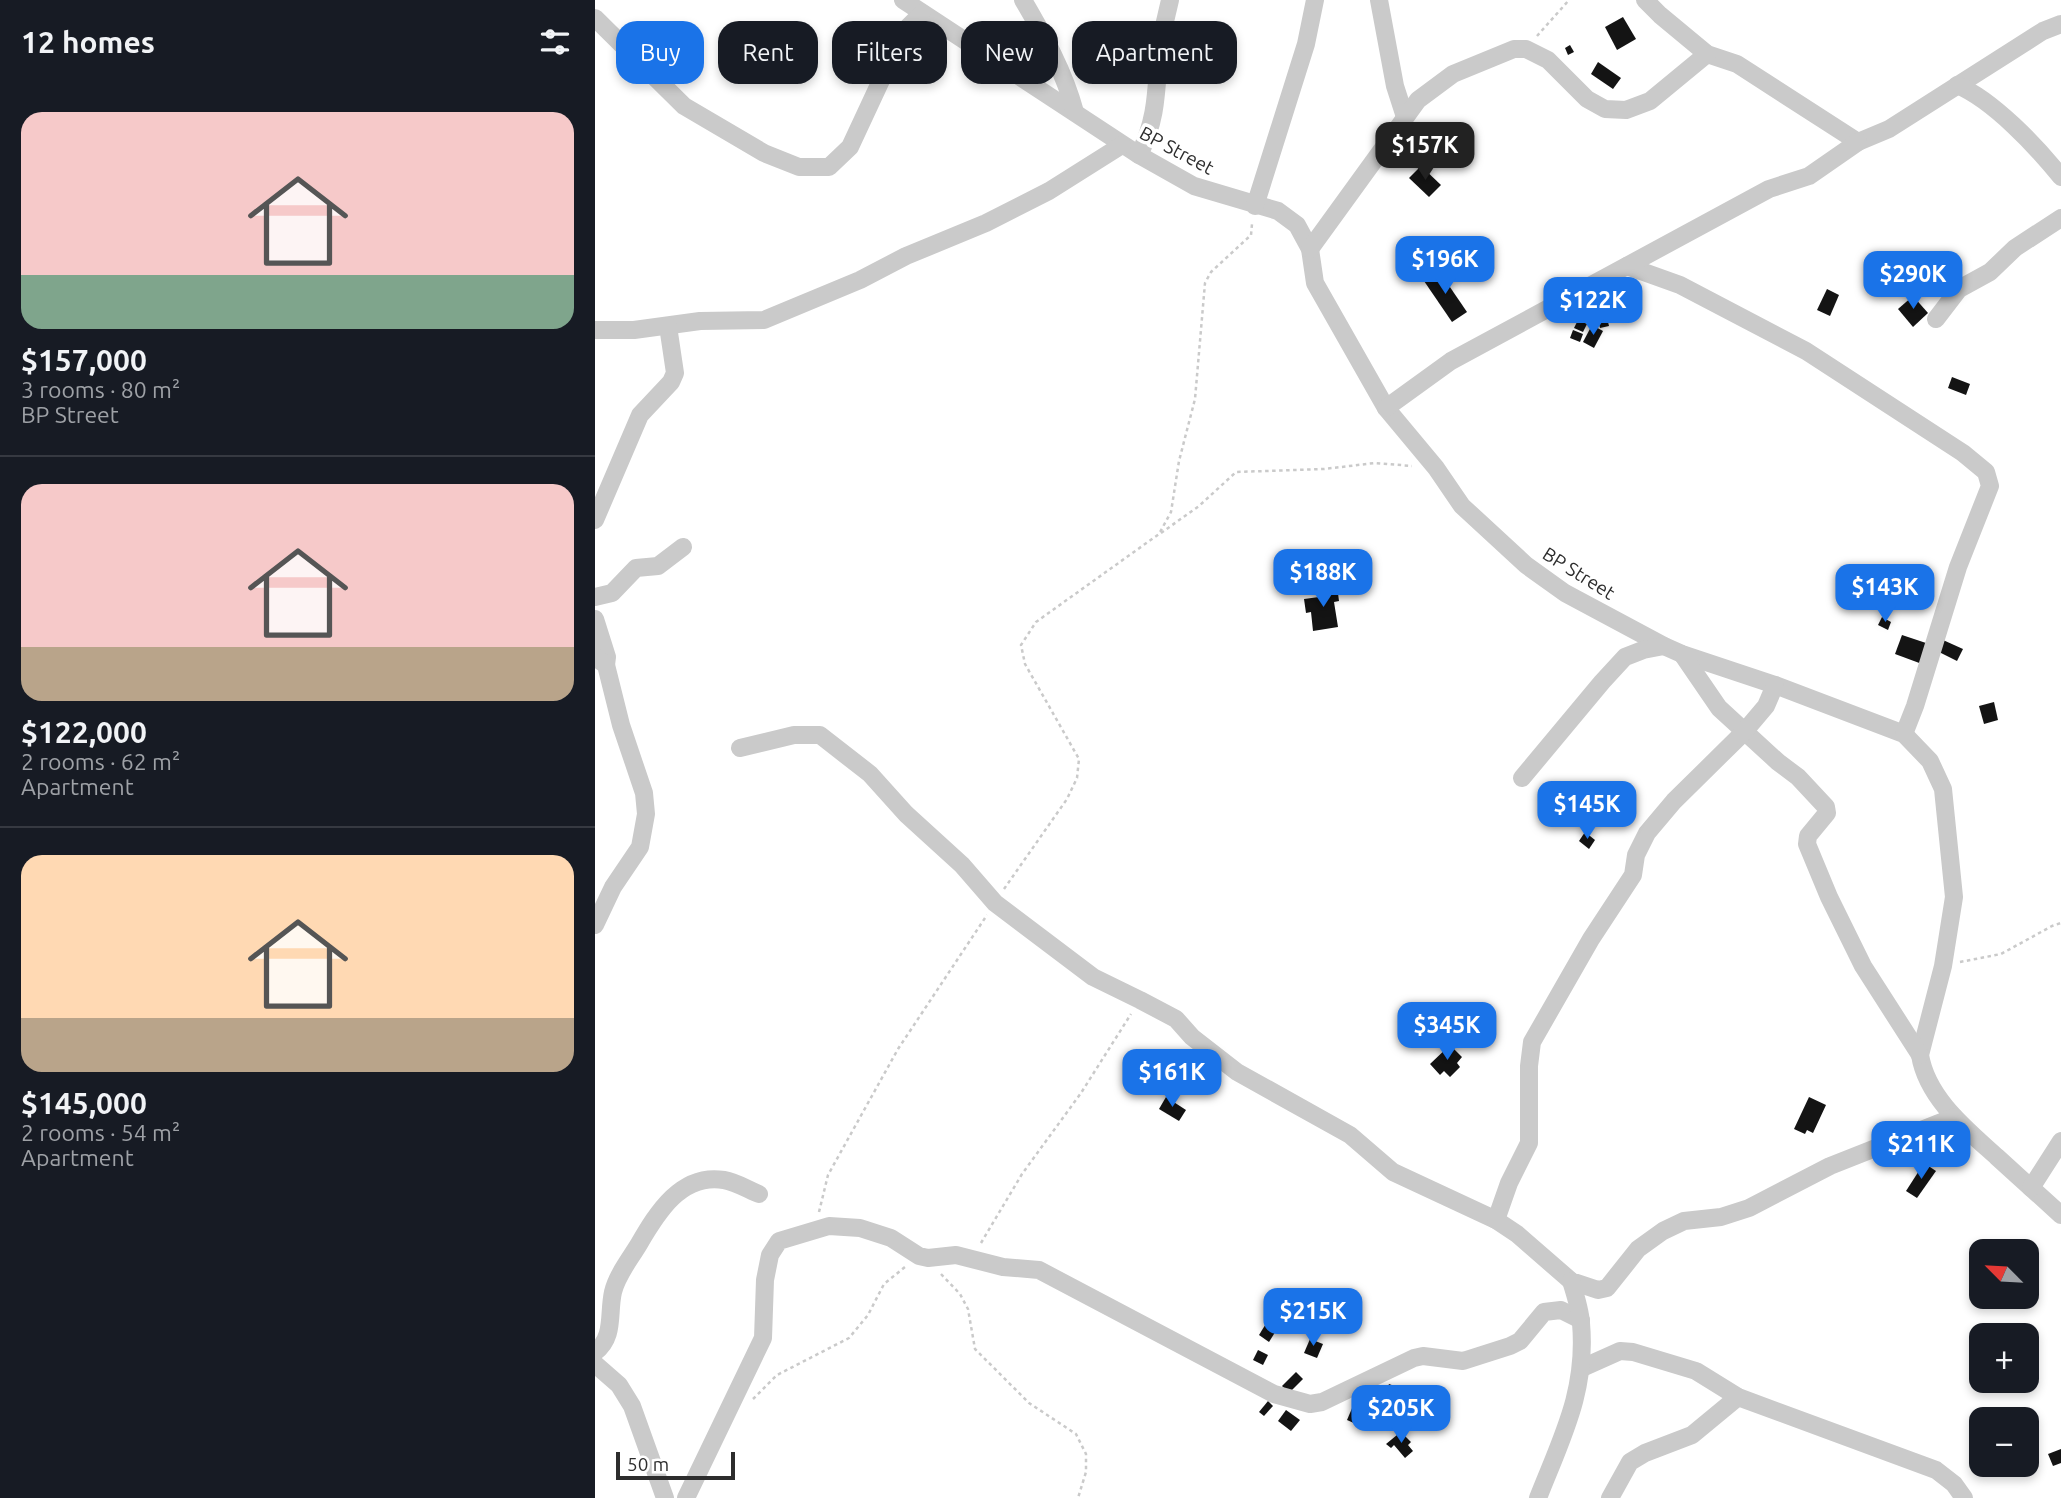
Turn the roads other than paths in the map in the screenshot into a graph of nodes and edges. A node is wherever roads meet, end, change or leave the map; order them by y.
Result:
1 (903, 0) edge
2 (1023, 0) edge
3 (1170, 0) edge
4 (1315, 0) edge
5 (1379, 0) edge
6 (1645, 0) edge
7 (922, 13) junction
8 (595, 18) edge
9 (2061, 24) edge
10 (1707, 54) junction
11 (1957, 85) junction
12 (1075, 112) junction
13 (1405, 117) junction
14 (1858, 142) junction
15 (1122, 145) junction
16 (1139, 155) junction
17 (2061, 177) edge
18 (1255, 206) junction
19 (2061, 218) edge
20 (1310, 248) junction
21 (1627, 265) junction
22 (1936, 318) dead end
23 (668, 326) junction
24 (595, 330) edge
25 (1386, 408) junction
26 (595, 520) edge
27 (683, 547) dead end
28 (595, 597) edge
29 (595, 619) edge
30 (1664, 646) junction
31 (1682, 654) junction
32 (600, 661) edge
33 (1775, 685) junction
34 (1744, 732) junction
35 (1903, 734) junction
36 (740, 748) dead end
37 (1522, 778) dead end
38 (595, 925) edge
39 (1920, 1055) junction
40 (1954, 1117) junction
41 (2061, 1141) edge
42 (2031, 1188) junction
43 (759, 1194) dead end
44 (2061, 1216) edge
45 (1496, 1220) junction
46 (1571, 1281) junction
47 (1581, 1320) junction
48 (595, 1352) edge
49 (595, 1364) edge
50 (1582, 1368) junction
51 (1738, 1397) junction
52 (665, 1498) edge
53 (685, 1498) edge
54 (1538, 1498) edge
55 (1610, 1498) edge
56 (1964, 1498) edge

1 - 7 street, BP Street
2 - 12 street
3 - 16 street
4 - 18 street
5 - 13 street
6 - 10 street
7 - 8 street
7 - 12 street, BP Street
9 - 11 street
10 - 13 street
10 - 14 street
11 - 14 street
11 - 17 street
12 - 15 street, BP Street
13 - 20 street
14 - 21 street
15 - 16 street, BP Street
15 - 23 street
16 - 18 street, BP Street
18 - 20 street, BP Street
19 - 22 street
20 - 25 street, BP Street
21 - 25 street
21 - 35 street
23 - 24 street
23 - 26 street
25 - 30 street, BP Street
27 - 28 street
29 - 32 street
30 - 31 street, BP Street
30 - 37 street
31 - 33 street, BP Street
31 - 34 street
32 - 38 street
33 - 34 street
33 - 35 street, BP Street
34 - 39 street
34 - 45 street
35 - 39 street, BP Street
36 - 45 street
39 - 40 street
40 - 42 street
40 - 46 street
41 - 42 street
42 - 44 street
43 - 48 street
45 - 46 street
46 - 47 street
47 - 50 street
47 - 53 street
49 - 52 street
50 - 51 street
50 - 54 street
51 - 55 street
51 - 56 street

